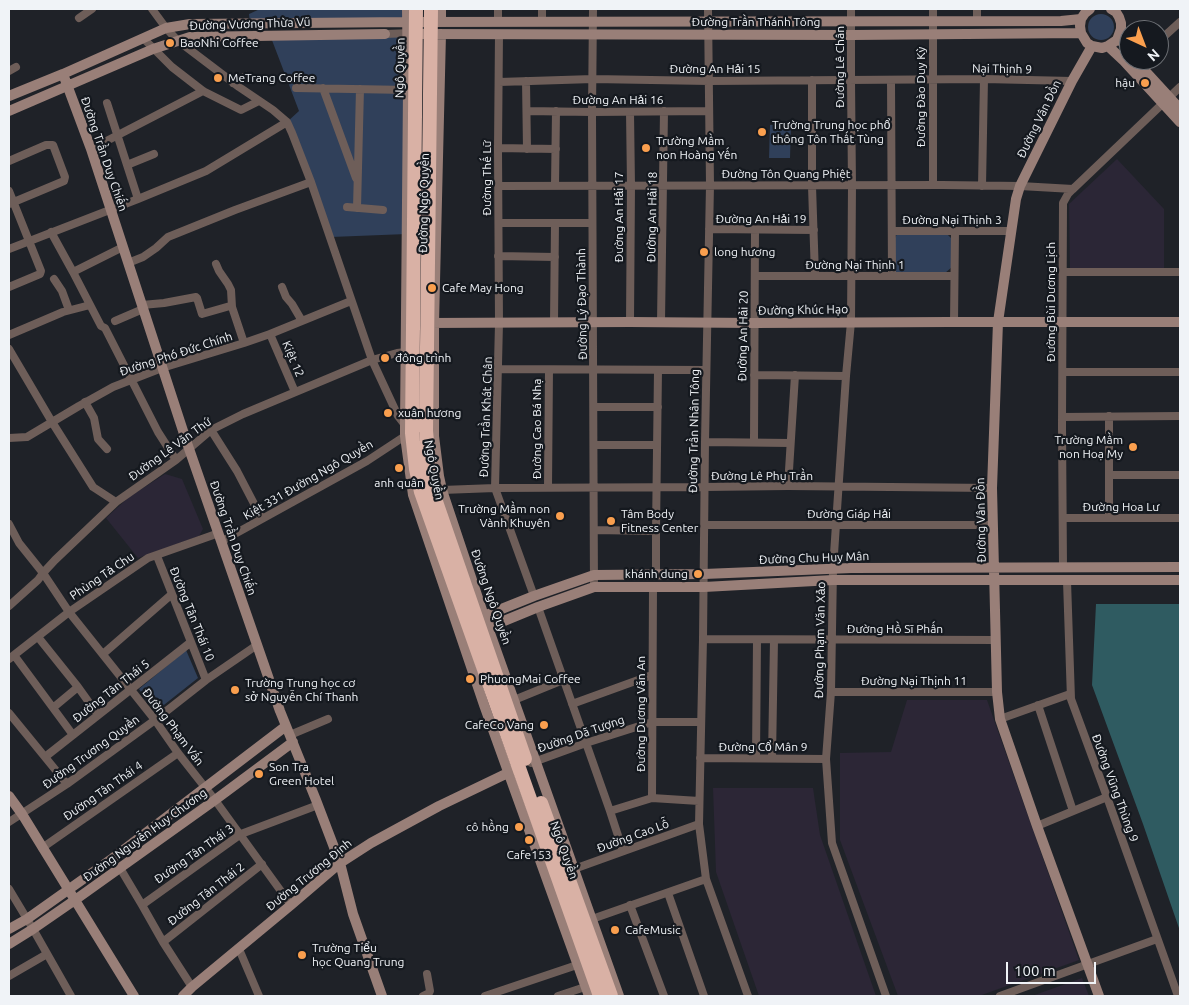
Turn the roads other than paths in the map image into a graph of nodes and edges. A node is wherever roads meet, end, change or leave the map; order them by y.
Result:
1 (92, 9) edge
2 (152, 9) edge
3 (407, 9) edge
4 (442, 9) edge
5 (498, 9) edge
6 (542, 9) edge
7 (594, 9) edge
8 (708, 9) edge
9 (851, 9) edge
10 (933, 9) edge
11 (977, 9) edge
12 (1090, 9) edge
13 (79, 18) dead end
14 (1081, 19) junction
15 (542, 21) junction
16 (593, 21) junction
17 (708, 21) junction
18 (851, 21) junction
19 (933, 21) junction
20 (977, 21) junction
21 (498, 22) junction
22 (1180, 22) edge
23 (412, 24) edge
24 (435, 24) edge
25 (166, 28) junction
26 (1169, 32) edge
27 (1081, 33) junction
28 (385, 34) joint
29 (499, 34) junction
30 (594, 34) junction
31 (708, 35) junction
32 (933, 35) junction
33 (852, 36) junction
34 (1119, 36) edge
35 (143, 38) junction
36 (177, 40) junction
37 (1092, 46) junction
38 (1108, 46) junction
39 (154, 49) junction
40 (16, 67) dead end
41 (1144, 70) edge
42 (9, 72) edge
43 (63, 74) junction
44 (246, 76) dead end
45 (593, 79) junction
46 (932, 79) junction
47 (984, 79) junction
48 (709, 80) junction
49 (812, 80) junction
50 (851, 80) junction
51 (891, 80) junction
52 (526, 81) junction
53 (1072, 81) junction
54 (498, 82) junction
55 (233, 83) junction
56 (68, 86) junction
57 (1180, 87) edge
58 (296, 88) dead end
59 (323, 88) junction
60 (360, 89) junction
61 (408, 90) junction
62 (203, 91) junction
63 (9, 96) edge
64 (1166, 100) junction
65 (259, 101) junction
66 (107, 103) dead end
67 (1180, 108) edge
68 (9, 111) edge
69 (527, 111) junction
70 (556, 111) junction
71 (709, 111) junction
72 (592, 112) junction
73 (630, 112) junction
74 (664, 112) junction
75 (287, 122) junction
76 (1180, 122) edge
77 (117, 137) junction
78 (498, 148) junction
79 (527, 149) junction
80 (556, 149) junction
81 (91, 150) junction
82 (154, 154) dead end
83 (9, 161) edge
84 (127, 165) junction
85 (311, 182) junction
86 (357, 182) junction
87 (710, 185) junction
88 (933, 185) junction
89 (499, 186) junction
90 (555, 186) junction
91 (593, 186) junction
92 (631, 186) junction
93 (663, 186) junction
94 (812, 186) junction
95 (852, 186) junction
96 (892, 186) junction
97 (982, 186) junction
98 (1020, 186) junction
99 (1073, 189) junction
100 (9, 191) edge
101 (138, 199) junction
102 (11, 203) edge
103 (347, 207) dead end
104 (356, 208) junction
105 (110, 210) junction
106 (383, 210) dead end
107 (498, 223) junction
108 (555, 223) junction
109 (592, 223) junction
110 (709, 230) junction
111 (755, 230) junction
112 (814, 230) junction
113 (1011, 230) junction
114 (892, 231) junction
115 (955, 231) junction
116 (51, 232) junction
117 (29, 241) junction
118 (123, 247) junction
119 (9, 250) edge
120 (498, 256) junction
121 (555, 257) junction
122 (128, 263) junction
123 (216, 264) dead end
124 (73, 272) junction
125 (1063, 272) junction
126 (1180, 272) edge
127 (755, 276) junction
128 (815, 276) junction
129 (852, 276) junction
130 (892, 276) junction
131 (954, 276) junction
132 (54, 279) dead end
133 (9, 287) edge
134 (282, 287) dead end
135 (351, 301) junction
136 (90, 305) junction
137 (142, 307) junction
138 (232, 307) junction
139 (69, 310) junction
140 (115, 321) dead end
141 (302, 321) junction
142 (431, 322) junction
143 (554, 322) junction
144 (593, 322) junction
145 (630, 322) junction
146 (661, 322) junction
147 (851, 322) junction
148 (954, 322) junction
149 (998, 322) junction
150 (1063, 322) junction
151 (1180, 322) edge
152 (499, 323) junction
153 (707, 323) junction
154 (755, 324) junction
155 (270, 334) junction
156 (9, 335) edge
157 (244, 343) junction
158 (9, 349) edge
159 (406, 352) junction
160 (372, 360) junction
161 (162, 368) junction
162 (498, 369) junction
163 (549, 370) junction
164 (594, 370) junction
165 (658, 370) junction
166 (706, 370) junction
167 (1063, 372) junction
168 (1180, 372) edge
169 (754, 375) junction
170 (795, 375) junction
171 (846, 376) junction
172 (131, 380) junction
173 (295, 392) junction
174 (85, 402) junction
175 (594, 407) junction
176 (658, 407) junction
177 (1109, 416) junction
178 (1180, 416) edge
179 (1062, 417) junction
180 (52, 422) junction
181 (211, 430) junction
182 (407, 431) junction
183 (9, 438) edge
184 (705, 442) junction
185 (754, 442) junction
186 (790, 443) junction
187 (594, 445) junction
188 (657, 445) junction
189 (107, 449) dead end
190 (189, 449) junction
191 (176, 460) junction
192 (1109, 475) junction
193 (1180, 475) edge
194 (788, 486) junction
195 (548, 487) junction
196 (656, 487) junction
197 (839, 487) junction
198 (495, 488) junction
199 (594, 488) junction
200 (705, 488) junction
201 (992, 488) junction
202 (442, 490) junction
203 (116, 502) junction
204 (1062, 518) junction
205 (1109, 518) junction
206 (1180, 518) edge
207 (262, 519) junction
208 (705, 525) junction
209 (836, 525) junction
210 (993, 525) junction
211 (10, 530) edge
212 (594, 530) junction
213 (656, 531) junction
214 (220, 537) junction
215 (157, 556) junction
216 (1063, 567) junction
217 (1180, 567) edge
218 (994, 568) junction
219 (833, 569) junction
220 (43, 573) junction
221 (656, 574) junction
222 (704, 574) junction
223 (594, 575) junction
224 (833, 580) junction
225 (994, 580) junction
226 (1180, 580) edge
227 (1067, 581) junction
228 (594, 587) junction
229 (654, 587) junction
230 (704, 587) junction
231 (172, 594) junction
232 (534, 596) junction
233 (9, 606) edge
234 (538, 607) junction
235 (69, 612) junction
236 (473, 627) junction
237 (38, 637) junction
238 (703, 639) junction
239 (757, 640) junction
240 (774, 640) junction
241 (832, 640) junction
242 (996, 640) junction
243 (191, 642) junction
244 (257, 645) junction
245 (102, 654) junction
246 (11, 657) edge
247 (652, 675) junction
248 (206, 680) junction
249 (563, 680) junction
250 (78, 687) junction
251 (131, 690) junction
252 (831, 692) junction
253 (997, 692) junction
254 (1070, 694) junction
255 (514, 700) junction
256 (572, 704) junction
257 (1038, 704) junction
258 (54, 708) junction
259 (9, 713) edge
260 (98, 715) junction
261 (1000, 719) junction
262 (154, 720) junction
263 (328, 720) dead end
264 (652, 722) junction
265 (701, 722) junction
266 (290, 734) junction
267 (73, 735) junction
268 (586, 744) junction
269 (178, 753) junction
270 (45, 757) junction
271 (700, 758) junction
272 (756, 758) junction
273 (772, 758) junction
274 (826, 759) junction
275 (522, 767) junction
276 (67, 784) junction
277 (205, 788) junction
278 (9, 796) edge
279 (1107, 797) junction
280 (652, 798) junction
281 (215, 800) junction
282 (700, 801) junction
283 (318, 805) junction
284 (610, 810) junction
285 (1074, 811) junction
286 (22, 814) junction
287 (9, 822) edge
288 (699, 824) junction
289 (1037, 826) junction
290 (241, 834) junction
291 (42, 848) junction
292 (622, 851) junction
293 (340, 863) junction
294 (262, 864) junction
295 (120, 868) junction
296 (574, 869) junction
297 (706, 879) junction
298 (68, 890) junction
299 (668, 893) junction
300 (10, 895) edge
301 (75, 900) junction
302 (142, 905) junction
303 (292, 905) junction
304 (630, 905) junction
305 (27, 919) junction
306 (592, 919) junction
307 (9, 929) edge
308 (34, 929) junction
309 (1157, 939) junction
310 (164, 942) junction
311 (9, 944) edge
312 (239, 949) junction
313 (47, 954) junction
314 (1087, 964) junction
315 (577, 965) junction
316 (427, 974) dead end
317 (9, 976) edge
318 (192, 987) junction
319 (587, 992) edge
320 (71, 996) edge
321 (134, 996) edge
322 (183, 996) edge
323 (259, 996) edge
324 (382, 996) edge
325 (423, 996) edge
326 (485, 996) edge
327 (558, 996) edge
328 (600, 996) edge
329 (611, 996) edge
330 (619, 996) edge
331 (664, 996) edge
332 (704, 996) edge
333 (748, 996) edge
334 (886, 996) edge
335 (1000, 996) edge
336 (1099, 996) edge
337 (1178, 996) edge

1 - 13 street
2 - 25 street
3 - 23 street, Đường Ngô Quyền
4 - 24 street
5 - 21 street
6 - 15 street
7 - 16 street, Đường Lý Đạo Thành
8 - 17 street, Đường Trần Nhân Tông
9 - 18 street, Đường Lê Chân
10 - 19 street, Đường Đào Duy Kỳ
11 - 20 street
12 - 14 street
14 - 20 street, Đường Trần Thánh Tông
14 - 27 street
15 - 16 street, Đường Trần Thánh Tông
15 - 21 street, Đường Trần Thánh Tông
16 - 17 street, Đường Trần Thánh Tông
16 - 30 street, Đường Lý Đạo Thành
17 - 18 street, Đường Trần Thánh Tông
17 - 31 street, Đường Trần Nhân Tông
18 - 19 street, Đường Trần Thánh Tông
18 - 33 street, Đường Lê Chân
19 - 20 street, Đường Trần Thánh Tông
19 - 32 street, Đường Đào Duy Kỳ
21 - 24 street, Đường Trần Thánh Tông
22 - 26 street
23 - 24 street
23 - 25 street, Đường Vương Thừa Vũ
23 - 28 street, Đường Vương Thừa Vũ
23 - 61 street, Đường Ngô Quyền
23 - 182 highway, Ngô Quyền
24 - 29 street, Đường Trần Thánh Tông
24 - 142 highway, Ngô Quyền
25 - 35 street, Đường Vương Thừa Vũ
25 - 36 street
27 - 32 street, Đường Trần Thánh Tông
27 - 37 street
28 - 36 street, Đường Vương Thừa Vũ
29 - 30 street, Đường Trần Thánh Tông
29 - 54 street, Đường Thế Lữ
30 - 31 street, Đường Trần Thánh Tông
30 - 45 street, Đường Lý Đạo Thành
31 - 33 street, Đường Trần Thánh Tông
31 - 48 street, Đường Trần Nhân Tông
32 - 33 street, Đường Trần Thánh Tông
32 - 46 street, Đường Đào Duy Kỳ
33 - 50 street, Đường Lê Chân
34 - 38 street
35 - 39 street
35 - 43 street, Đường Vương Thừa Vũ
36 - 39 street, Đường Vương Thừa Vũ
36 - 55 street
37 - 38 street
37 - 53 street, Đường Vân Đồn
38 - 64 street
39 - 56 street, Đường Vương Thừa Vũ
39 - 62 street
40 - 42 street
41 - 64 street
43 - 56 street, Đường Trần Duy Chiến
43 - 63 street, Đường Vương Thừa Vũ
44 - 55 street
45 - 48 street, Đường An Hải 15
45 - 52 street, Đường An Hải 15
45 - 72 street, Đường Lý Đạo Thành
46 - 47 street, Nại Thịnh 9
46 - 51 street, Đường An Hải 15
46 - 88 street, Đường Đào Duy Kỳ
47 - 53 street, Nại Thịnh 9
47 - 97 street
48 - 49 street, Đường An Hải 15
48 - 71 street, Đường Trần Nhân Tông
49 - 50 street, Đường An Hải 15
49 - 94 street
50 - 51 street, Đường An Hải 15
50 - 95 street, Đường Lê Chân
51 - 96 street
52 - 54 street, Đường An Hải 15
52 - 69 street
53 - 98 street, Đường Vân Đồn
54 - 78 street, Đường Thế Lữ
55 - 65 street
56 - 68 street, Đường Vương Thừa Vũ
56 - 81 street, Đường Trần Duy Chiến
57 - 64 street, Đường Bùi Dương Lịch
58 - 59 street
59 - 60 street
59 - 86 street
60 - 61 street
60 - 86 street
61 - 159 street, Đường Ngô Quyền
62 - 65 street
62 - 77 street
64 - 67 street
64 - 76 street
64 - 99 street, Đường Bùi Dương Lịch
65 - 75 street
66 - 77 street
69 - 70 street, Đường An Hải 16
69 - 79 street
70 - 72 street, Đường An Hải 16
70 - 80 street
71 - 74 street, Đường An Hải 16
71 - 87 street, Đường Trần Nhân Tông
72 - 73 street, Đường An Hải 16
72 - 91 street, Đường Lý Đạo Thành
73 - 74 street, Đường An Hải 16
73 - 92 street, Đường An Hải 17
74 - 93 street, Đường An Hải 18
75 - 85 street
75 - 101 street
77 - 81 street
77 - 84 street
78 - 79 street
78 - 89 street, Đường Thế Lữ
79 - 80 street
80 - 90 street
81 - 105 street, Đường Trần Duy Chiến
82 - 84 street
83 - 102 street
84 - 101 street
85 - 122 street
85 - 135 street
86 - 104 street
87 - 93 street, Đường Tôn Quang Phiệt
87 - 94 street, Đường Tôn Quang Phiệt
87 - 110 street, Đường Trần Nhân Tông
88 - 96 street, Đường Tôn Quang Phiệt
88 - 97 street, Đường Tôn Quang Phiệt
89 - 90 street, Đường Tôn Quang Phiệt
89 - 107 street, Đường Thế Lữ
90 - 91 street, Đường Tôn Quang Phiệt
91 - 92 street, Đường Tôn Quang Phiệt
91 - 109 street, Đường Lý Đạo Thành
92 - 93 street, Đường Tôn Quang Phiệt
92 - 145 street, Đường An Hải 17
93 - 146 street, Đường An Hải 18
94 - 95 street, Đường Tôn Quang Phiệt
94 - 112 street
95 - 96 street, Đường Tôn Quang Phiệt
95 - 129 street, Đường Lê Chân
96 - 114 street
97 - 98 street, Đường Tôn Quang Phiệt
98 - 99 street, Đường Tôn Quang Phiệt
98 - 113 street, Đường Vân Đồn
99 - 125 street, Đường Bùi Dương Lịch
100 - 102 street
101 - 105 street
102 - 117 street
103 - 104 street
104 - 106 street
105 - 116 street
105 - 118 street, Đường Trần Duy Chiến
107 - 108 street
107 - 120 street, Đường Thế Lữ
108 - 109 street
108 - 121 street
109 - 144 street, Đường Lý Đạo Thành
110 - 111 street, Đường An Hải 19
110 - 153 street, Đường Trần Nhân Tông
111 - 112 street, Đường An Hải 19
111 - 127 street, Đường An Hải 20
112 - 128 street
113 - 115 street, Đường Nại Thịnh 3
113 - 149 street, Đường Vân Đồn
114 - 115 street, Đường Nại Thịnh 3
114 - 130 street
115 - 131 street
116 - 117 street
116 - 124 street
117 - 119 street
117 - 133 street
118 - 122 street, Đường Trần Duy Chiến
118 - 124 street
120 - 121 street
120 - 152 street, Đường Thế Lữ
121 - 143 street
122 - 137 street, Đường Trần Duy Chiến
123 - 138 street, Đường Phó Đức Chính
124 - 136 street
125 - 126 street
125 - 150 street, Đường Bùi Dương Lịch
127 - 128 street, Đường Nại Thịnh 1
127 - 154 street, Đường An Hải 20
128 - 129 street, Đường Nại Thịnh 1
129 - 130 street, Đường Nại Thịnh 1
129 - 147 street, Đường Phạm Văn Xảo
130 - 131 street, Đường Nại Thịnh 1
131 - 148 street
132 - 139 street
134 - 141 street
135 - 141 street, Đường Phó Đức Chính
135 - 160 street
136 - 139 street
136 - 172 street
137 - 138 street
137 - 140 street
137 - 161 street, Đường Trần Duy Chiến
138 - 157 street, Đường Phó Đức Chính
139 - 156 street
141 - 155 street, Đường Phó Đức Chính
142 - 152 street, Đường Khúc Hạo
142 - 202 street, Đường Ngô Quyền
142 - 236 highway, Ngô Quyền
143 - 144 street, Đường Khúc Hạo
143 - 152 street, Đường Khúc Hạo
144 - 145 street, Đường Khúc Hạo
144 - 164 street, Đường Lý Đạo Thành
145 - 146 street, Đường Khúc Hạo
146 - 153 street, Đường Khúc Hạo
147 - 148 street, Đường Khúc Hạo
147 - 154 street, Đường Khúc Hạo
147 - 171 street, Đường Phạm Văn Xảo
148 - 149 street, Đường Khúc Hạo
149 - 150 street, Đường Khúc Hạo
149 - 201 street, Đường Vân Đồn
150 - 151 street, Đường Khúc Hạo
150 - 167 street, Đường Bùi Dương Lịch
152 - 162 street, Đường Trần Khát Chân
153 - 154 street, Đường Khúc Hạo
153 - 166 street, Đường Trần Nhân Tông
154 - 169 street, Đường An Hải 20
155 - 157 street, Đường Phó Đức Chính
155 - 173 street, Kiệt 12
157 - 161 street, Đường Phó Đức Chính
158 - 180 street
159 - 160 street, Đường Lê Văn Thứ
159 - 182 street, Đường Ngô Quyền
160 - 173 street, Đường Lê Văn Thứ
160 - 182 street
161 - 172 street, Đường Phó Đức Chính
161 - 190 street, Đường Trần Duy Chiến
162 - 163 street
162 - 198 street, Đường Trần Khát Chân
163 - 164 street
163 - 195 street, Đường Cao Bá Nhạ
164 - 165 street
164 - 175 street, Đường Lý Đạo Thành
165 - 166 street
165 - 176 street
166 - 184 street, Đường Trần Nhân Tông
167 - 168 street
167 - 179 street, Đường Bùi Dương Lịch
169 - 170 street
169 - 185 street, Đường An Hải 20
170 - 171 street
170 - 186 street
171 - 197 street, Đường Phạm Văn Xảo
172 - 174 street, Đường Phó Đức Chính
172 - 191 street
173 - 181 street, Đường Lê Văn Thứ
174 - 180 street, Đường Phó Đức Chính
174 - 189 street
175 - 176 street
175 - 187 street, Đường Lý Đạo Thành
176 - 188 street
177 - 178 street
177 - 179 street
177 - 192 street
179 - 204 street, Đường Bùi Dương Lịch
180 - 183 street, Đường Phó Đức Chính
180 - 203 street
181 - 190 street, Đường Lê Văn Thứ
181 - 207 street
182 - 207 street, Kiệt 331 Đường Ngô Quyền
182 - 236 highway, Ngô Quyền
184 - 185 street
184 - 200 street, Đường Trần Nhân Tông
185 - 186 street
186 - 194 street
187 - 188 street
187 - 199 street, Đường Lý Đạo Thành
188 - 196 street
190 - 191 street, Đường Lê Văn Thứ
190 - 214 street, Đường Trần Duy Chiến
191 - 203 street, Đường Lê Văn Thứ
192 - 193 street
192 - 205 street
194 - 197 street, Đường Lê Phụ Trần
194 - 200 street, Đường Lê Phụ Trần
195 - 198 street, Đường Lê Phụ Trần
195 - 199 street, Đường Lê Phụ Trần
196 - 199 street, Đường Lê Phụ Trần
196 - 200 street, Đường Lê Phụ Trần
196 - 213 street
197 - 201 street, Đường Lê Phụ Trần
197 - 209 street, Đường Phạm Văn Xảo
198 - 202 street, Đường Lê Phụ Trần
198 - 232 street, Đường Trần Khát Chân
199 - 212 street, Đường Lý Đạo Thành
200 - 208 street, Đường Trần Nhân Tông
201 - 210 street, Đường Vân Đồn
202 - 236 street, Đường Ngô Quyền
203 - 220 street, Đường Lê Văn Thứ
204 - 205 street, Đường Hoa Lư
204 - 216 street, Đường Bùi Dương Lịch
205 - 206 street, Đường Hoa Lư
207 - 214 street, Kiệt 331 Đường Ngô Quyền
208 - 209 street, Đường Giáp Hải
208 - 222 street, Đường Trần Nhân Tông
209 - 210 street, Đường Giáp Hải
209 - 219 street, Đường Phạm Văn Xảo
210 - 218 street, Đường Vân Đồn
211 - 220 street, Đường Phạm Vấn
212 - 213 street
212 - 223 street, Đường Lý Đạo Thành
213 - 221 street
214 - 215 street, Phùng Tả Chu
214 - 244 street, Đường Trần Duy Chiến
215 - 231 street, Đường Tân Thái 10
215 - 235 street, Phùng Tả Chu
216 - 217 street, Đường Chu Huy Mân
216 - 218 street, Đường Chu Huy Mân
218 - 219 street, Đường Chu Huy Mân
218 - 225 street, Đường Vân Đồn
219 - 222 street, Đường Chu Huy Mân
219 - 224 street, Đường Phạm Văn Xảo
220 - 233 street, Đường Lê Văn Thứ
220 - 235 street, Đường Phạm Vấn
221 - 222 street, Đường Chu Huy Mân
221 - 223 street, Đường Chu Huy Mân
222 - 230 street, Đường Trần Nhân Tông
223 - 228 street, Đường Lý Đạo Thành
223 - 232 street, Đường Chu Huy Mân
224 - 225 street, Đường Chu Huy Mân
224 - 230 street, Đường Chu Huy Mân
224 - 241 street, Đường Phạm Văn Xảo
225 - 227 street, Đường Chu Huy Mân
225 - 242 street, Đường Vân Đồn
226 - 227 street, Đường Chu Huy Mân
227 - 254 street, Đường Vũng Thùng 9
228 - 229 street, Đường Chu Huy Mân
228 - 234 street, Đường Chu Huy Mân
229 - 230 street, Đường Chu Huy Mân
229 - 247 street, Đường Dương Văn An
230 - 238 street, Đường Trần Nhân Tông
231 - 243 street, Đường Tân Thái 10
231 - 245 street
232 - 236 street, Đường Chu Huy Mân
234 - 236 street, Đường Chu Huy Mân
234 - 249 street
235 - 237 street, Phùng Tả Chu
235 - 245 street, Đường Phạm Vấn
236 - 255 street, Đường Ngô Quyền
236 - 275 highway, Ngô Quyền
236 - 275 street, Đường Ngô Quyền
237 - 246 street, Phùng Tả Chu
237 - 250 street
238 - 239 street, Đường Hồ Sĩ Phấn
238 - 265 street, Đường Trần Nhân Tông
239 - 240 street, Đường Hồ Sĩ Phấn
239 - 272 street
240 - 241 street, Đường Hồ Sĩ Phấn
240 - 273 street
241 - 242 street, Đường Hồ Sĩ Phấn
241 - 252 street, Đường Phạm Văn Xảo
242 - 253 street, Đường Vân Đồn
243 - 248 street, Đường Tân Thái 10
243 - 251 street, Đường Tân Thái 5
244 - 248 street, Đường Trương Quyền
244 - 266 street, Đường Trần Duy Chiến
245 - 251 street, Đường Phạm Vấn
246 - 258 street
247 - 256 street
247 - 264 street, Đường Dương Văn An
248 - 262 street, Đường Trương Quyền
249 - 255 street
249 - 256 street
250 - 258 street
250 - 260 street
251 - 260 street, Đường Tân Thái 5
251 - 262 street, Đường Phạm Vấn
252 - 253 street, Đường Nại Thịnh 11
252 - 274 street, Đường Phạm Văn Xảo
253 - 261 street, Đường Vân Đồn
254 - 257 street
254 - 279 street, Đường Vũng Thùng 9
255 - 275 street, Đường Ngô Quyền
256 - 268 street
257 - 261 street
257 - 285 street
258 - 267 street
259 - 270 street
260 - 267 street, Đường Tân Thái 5
261 - 289 street, Đường Vân Đồn
262 - 269 street, Đường Phạm Vấn
262 - 276 street, Đường Trương Quyền
263 - 266 street
264 - 265 street, Đường Dã Tượng
264 - 268 street, Đường Dã Tượng
264 - 280 street, Đường Dương Văn An
265 - 271 street, Đường Trần Nhân Tông
266 - 277 street, Đường Nguyễn Huy Chương
266 - 281 street, Đường Nguyễn Huy Chương
266 - 283 street, Đường Trần Duy Chiến
267 - 270 street, Đường Tân Thái 5
268 - 275 street, Đường Dã Tượng
268 - 284 street
269 - 277 street, Đường Phạm Vấn
269 - 291 street, Đường Tân Thái 4
270 - 276 street
271 - 272 street, Đường Cổ Mân 9
271 - 282 street, Đường Trần Nhân Tông
272 - 273 street, Đường Cổ Mân 9
273 - 274 street, Đường Cổ Mân 9
274 - 334 street, Đường Phạm Văn Xảo
275 - 293 street, Đường Trương Định
275 - 296 street, Đường Ngô Quyền
275 - 315 street, Đường Ngô Quyền
275 - 328 highway, Ngô Quyền
275 - 329 highway, Ngô Quyền
276 - 286 street, Đường Trương Quyền
277 - 281 street, Đường Phạm Vấn
277 - 298 street, Đường Nguyễn Huy Chương
278 - 286 street
279 - 285 street
279 - 309 street, Đường Vũng Thùng 9
280 - 282 street
280 - 284 street
281 - 290 street, Đường Phạm Vấn
281 - 295 street, Đường Nguyễn Huy Chương
282 - 288 street, Đường Trần Nhân Tông
283 - 290 street, Đường Tân Thái 3
283 - 293 street, Đường Trần Duy Chiến
284 - 292 street
285 - 289 street
286 - 287 street, Đường Trương Quyền
286 - 291 street
288 - 292 street, Đường Cao Lỗ
288 - 297 street, Đường Trần Nhân Tông
289 - 314 street, Đường Vân Đồn
290 - 294 street, Đường Phạm Vấn
290 - 302 street, Đường Tân Thái 3
291 - 298 street
292 - 296 street, Đường Cao Lỗ
293 - 303 street, Đường Trương Định
293 - 324 street, Đường Trần Duy Chiến
294 - 303 street, Đường Phạm Vấn
294 - 310 street, Đường Tân Thái 2
295 - 301 street, Đường Nguyễn Huy Chương
295 - 302 street
296 - 306 street, Đường Ngô Quyền
297 - 299 street
297 - 333 street, Đường Trần Nhân Tông
298 - 301 street
298 - 305 street, Đường Nguyễn Huy Chương
299 - 304 street
299 - 332 street
300 - 305 street
301 - 308 street, Đường Nguyễn Huy Chương
301 - 321 street
302 - 310 street
303 - 312 street, Đường Trương Định
304 - 306 street
304 - 331 street
305 - 307 street, Đường Nguyễn Huy Chương
305 - 308 street
306 - 330 street, Đường Ngô Quyền
308 - 311 street, Đường Nguyễn Huy Chương
308 - 313 street
309 - 314 street
309 - 337 street, Đường Vũng Thùng 9
310 - 318 street
312 - 318 street, Đường Trương Định
312 - 323 street
313 - 317 street
313 - 320 street
314 - 335 street
314 - 336 street, Đường Vân Đồn
315 - 319 street, Đường Ngô Quyền
315 - 326 street
316 - 325 street
318 - 322 street, Đường Trương Định
319 - 327 street, Đường Ngô Quyền

